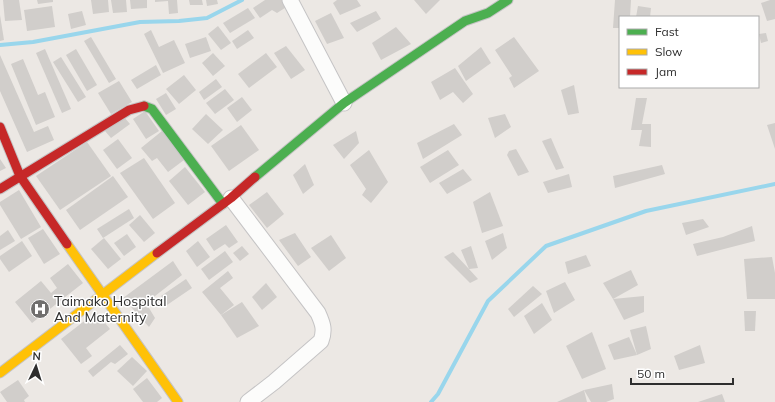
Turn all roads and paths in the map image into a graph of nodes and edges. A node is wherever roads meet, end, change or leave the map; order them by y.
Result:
1 (290, 0) edge
2 (508, 0) edge
3 (477, 6) dead end
4 (465, 21) junction
5 (344, 103) junction
6 (0, 127) edge
7 (20, 176) junction
8 (0, 189) edge
9 (227, 201) junction
10 (102, 293) junction
11 (0, 372) edge
12 (178, 402) edge
13 (248, 402) edge

1 - 5 street
2 - 4 main road
3 - 4 main road
4 - 5 main road
5 - 9 main road
6 - 7 main road
7 - 8 main road
7 - 9 main road
7 - 10 main road
9 - 10 main road
9 - 13 street
10 - 11 main road
10 - 12 main road

